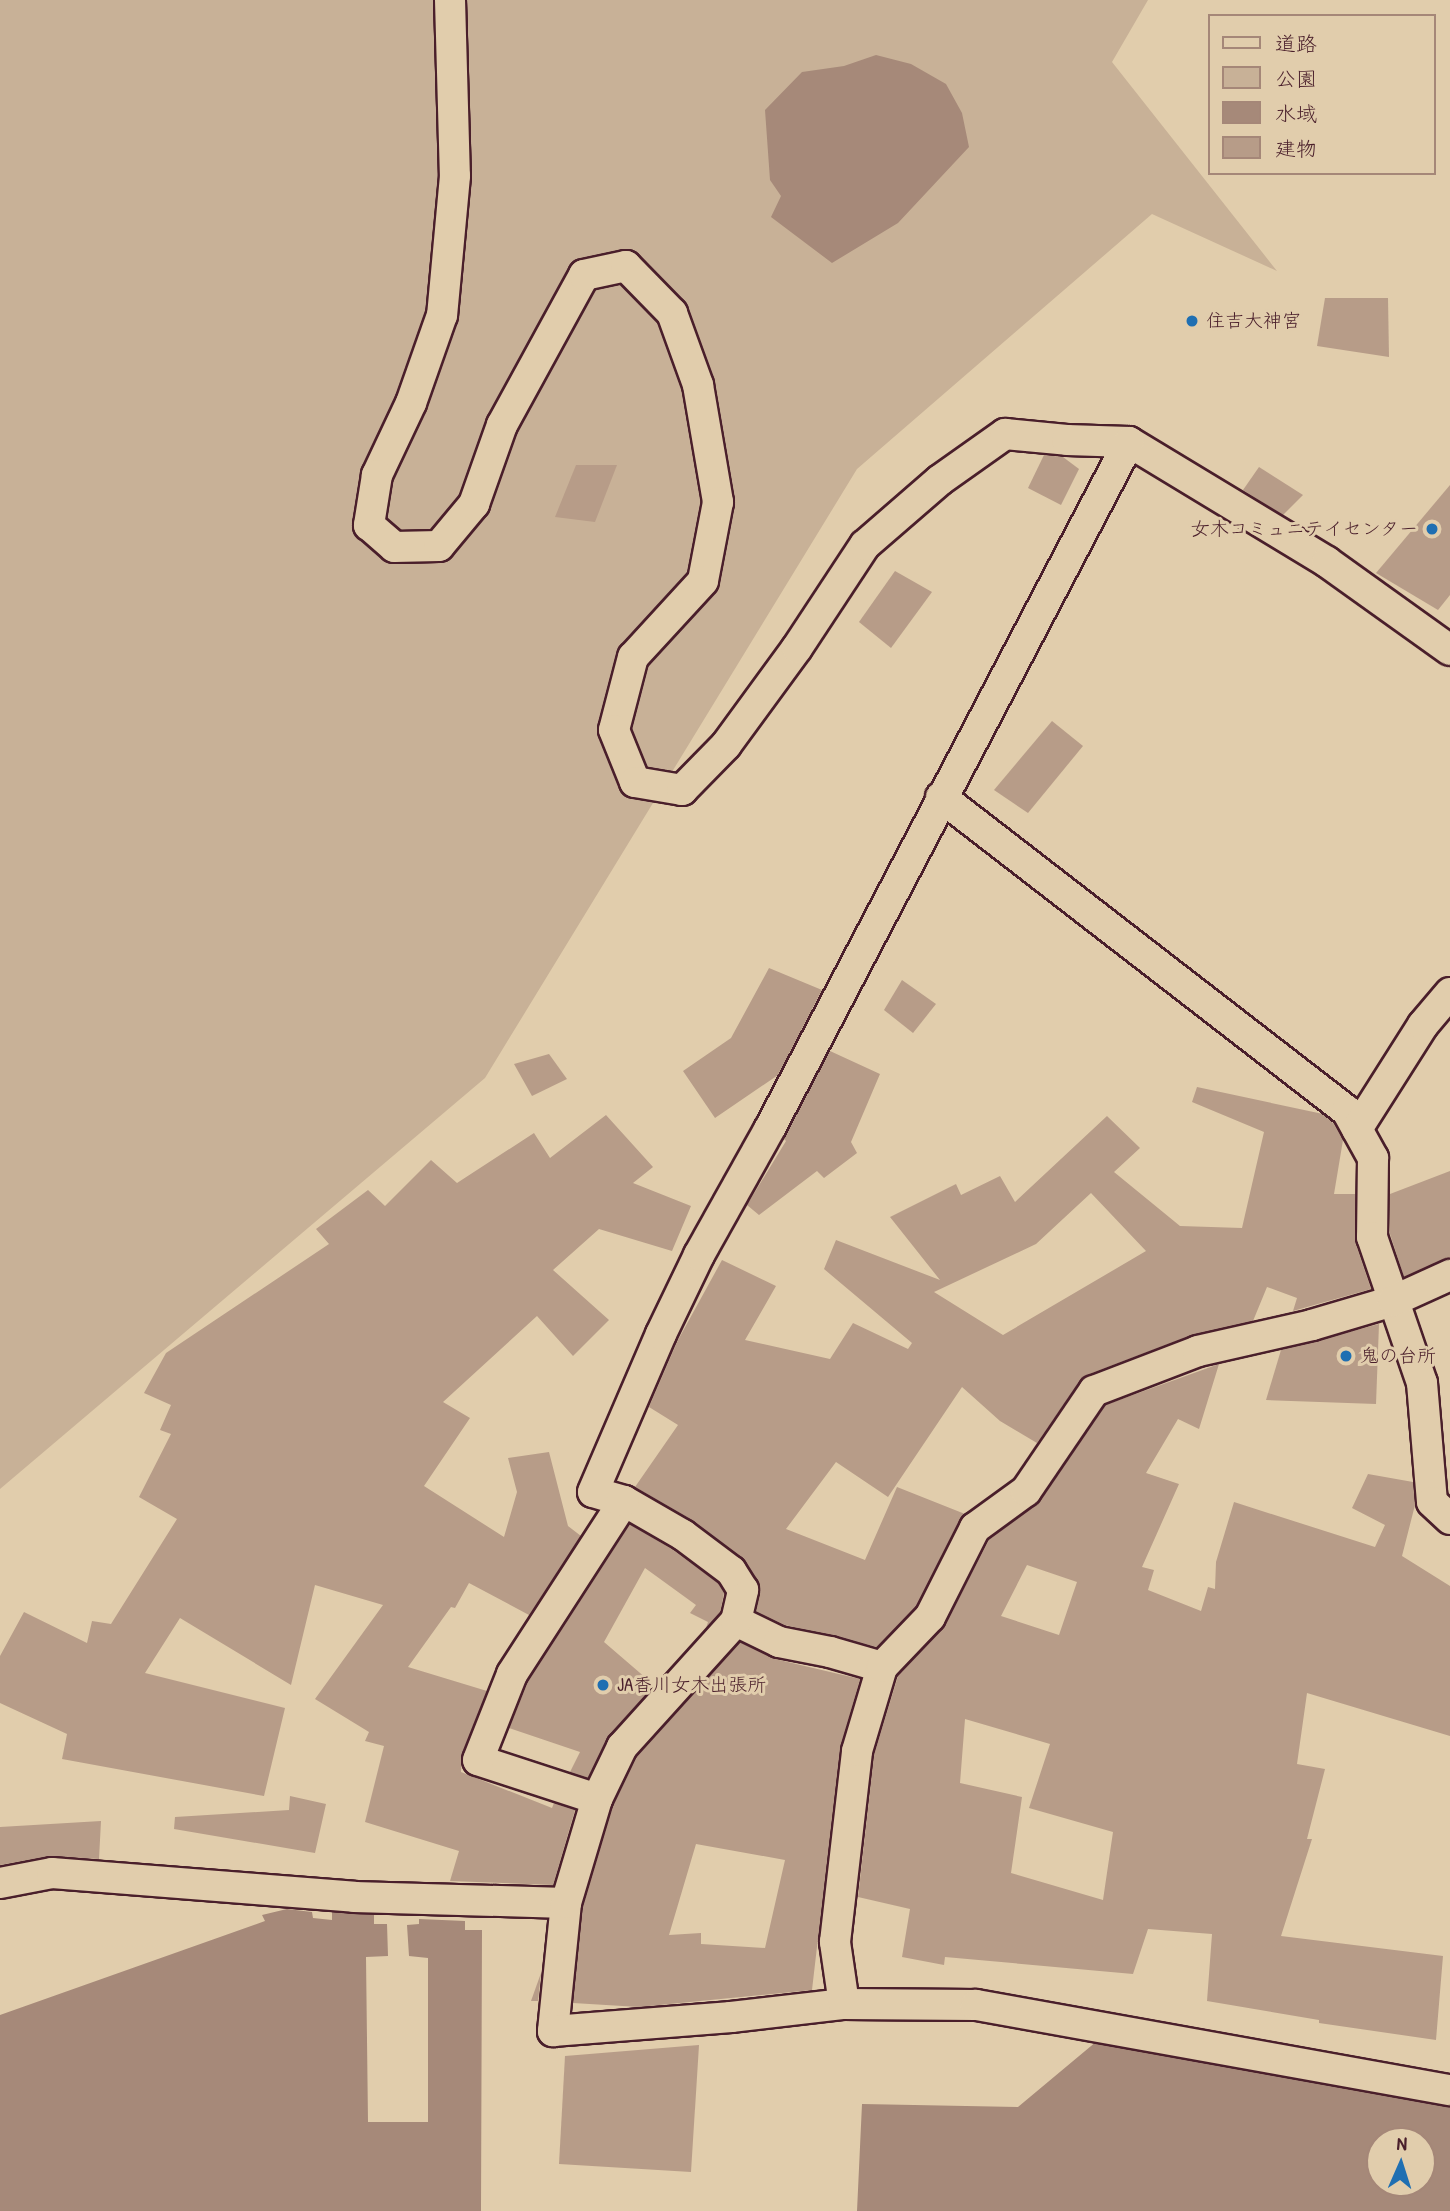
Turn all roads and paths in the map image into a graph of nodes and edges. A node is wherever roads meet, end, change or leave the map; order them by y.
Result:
1 (450, 0) edge
2 (1129, 442) junction
3 (1450, 650) edge
4 (941, 797) junction
5 (1450, 993) edge
6 (1357, 1129) junction
7 (1450, 1276) edge
8 (1393, 1301) junction
9 (624, 1501) junction
10 (1450, 1519) edge
11 (736, 1621) junction
12 (882, 1667) junction
13 (597, 1799) junction
14 (0, 1882) edge
15 (566, 1903) junction
16 (844, 2004) junction
17 (1450, 2090) edge

1 - 2 street
2 - 3 street
2 - 4 street
4 - 6 street
4 - 9 street
5 - 6 street
6 - 8 street
7 - 8 street
8 - 10 street
8 - 12 street
9 - 11 street
9 - 13 street
11 - 12 street
11 - 13 street
12 - 16 street
13 - 15 street
14 - 15 street
15 - 16 street
16 - 17 street

